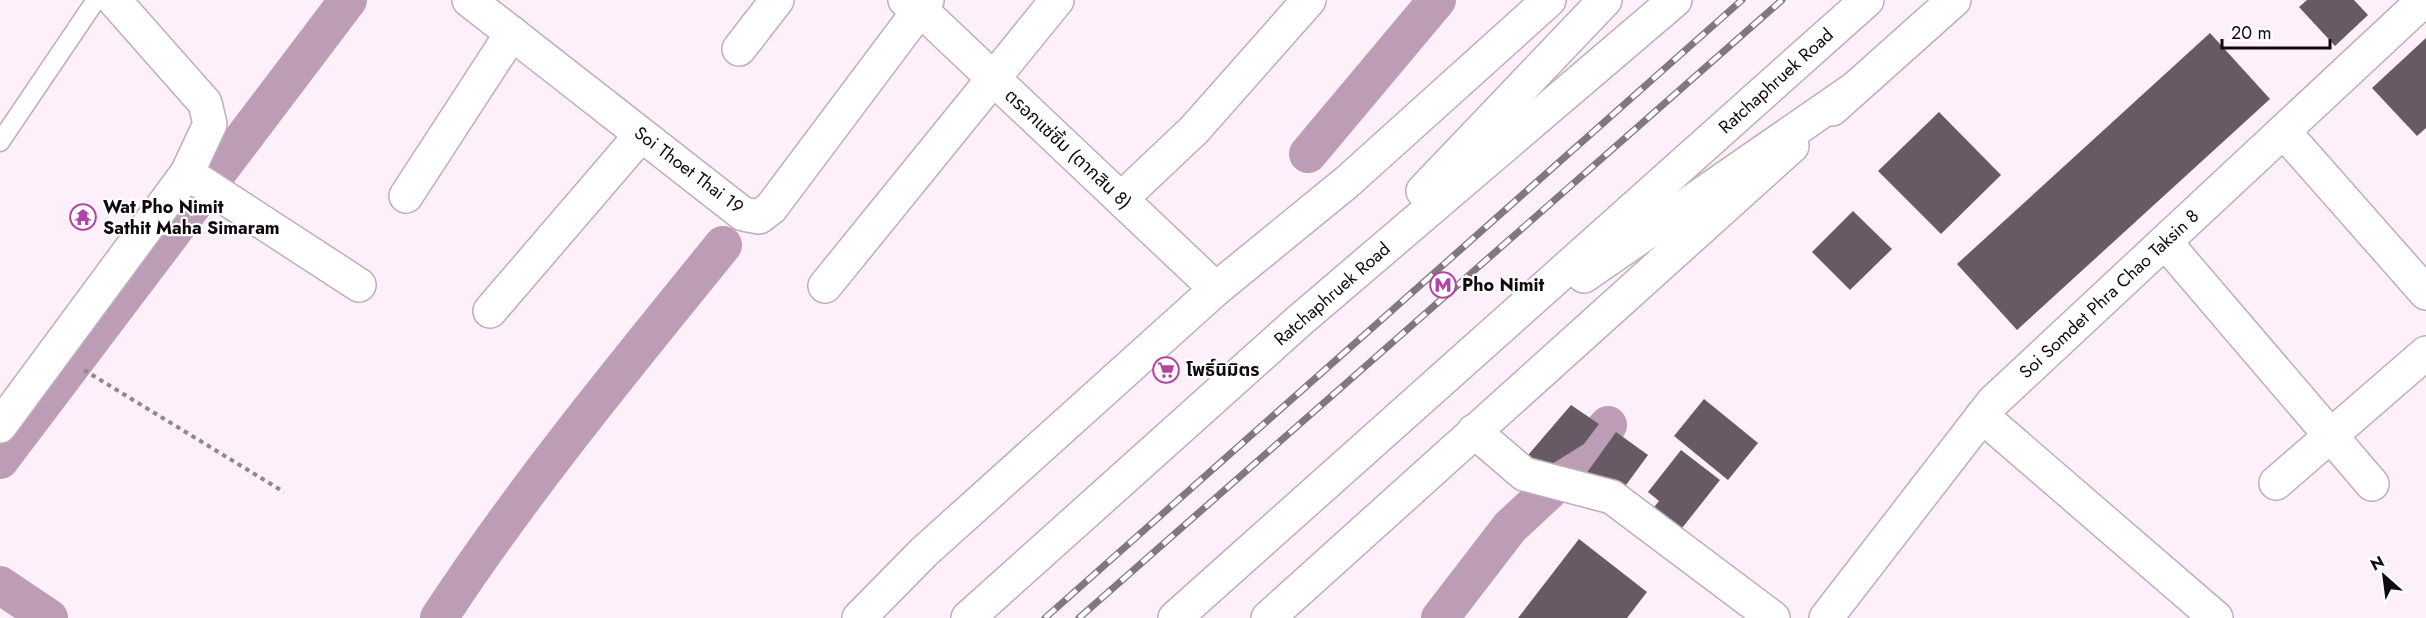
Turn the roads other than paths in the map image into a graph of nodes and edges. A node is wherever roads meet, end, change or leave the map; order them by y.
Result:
1 (96, 0) edge
2 (114, 0) edge
3 (470, 0) edge
4 (777, 0) edge
5 (1057, 0) edge
6 (1309, 0) edge
7 (1549, 0) edge
8 (1605, 0) edge
9 (1675, 0) edge
10 (1867, 0) edge
11 (1954, 0) edge
12 (2424, 0) edge
13 (917, 3) edge
14 (512, 33) junction
15 (739, 49) dead end
16 (993, 78) junction
17 (1854, 89) junction
18 (2284, 132) junction
19 (641, 135) junction
20 (0, 142) edge
21 (201, 182) junction
22 (406, 196) dead end
23 (1121, 199) junction
24 (2165, 242) junction
25 (359, 285) dead end
26 (825, 286) dead end
27 (1216, 289) junction
28 (2426, 293) edge
29 (490, 310) dead end
30 (1299, 321) junction
31 (2426, 353) edge
32 (1466, 357) junction
33 (1982, 416) junction
34 (0, 426) edge
35 (1474, 431) junction
36 (2331, 436) junction
37 (2276, 483) dead end
38 (2372, 484) dead end
39 (859, 618) edge
40 (968, 618) edge
41 (1175, 618) edge
42 (1268, 618) edge
43 (1773, 618) edge
44 (1826, 618) edge
45 (2216, 618) edge

1 - 20 lane
2 - 21 street
3 - 14 street, Soi Thoet Thai 19
4 - 15 street
5 - 16 street
6 - 23 street
7 - 27 street
8 - 30 street
9 - 30 street, Ratchaphruek Road
10 - 32 street, Ratchaphruek Road
11 - 17 street
12 - 18 street, Soi Somdet Phra Chao Taksin 8
13 - 16 street, ตรอกแซ่ซิ้ม (ตากสิน 8)
13 - 19 street, Soi Thoet Thai 19
14 - 19 street, Soi Thoet Thai 19
14 - 22 street
16 - 23 street, ตรอกแซ่ซิ้ม (ตากสิน 8)
16 - 26 street
17 - 32 street
17 - 35 street
18 - 24 street, Soi Somdet Phra Chao Taksin 8
18 - 28 street
19 - 29 street
21 - 25 street
21 - 34 street
23 - 27 street, ตรอกแซ่ซิ้ม (ตากสิน 8)
24 - 33 street, Soi Somdet Phra Chao Taksin 8
24 - 36 street
27 - 39 street
30 - 40 street, Ratchaphruek Road
31 - 36 street
32 - 41 street, Ratchaphruek Road
33 - 44 street, Soi Somdet Phra Chao Taksin 8
33 - 45 street
35 - 42 street
35 - 43 street
36 - 37 street
36 - 38 street

